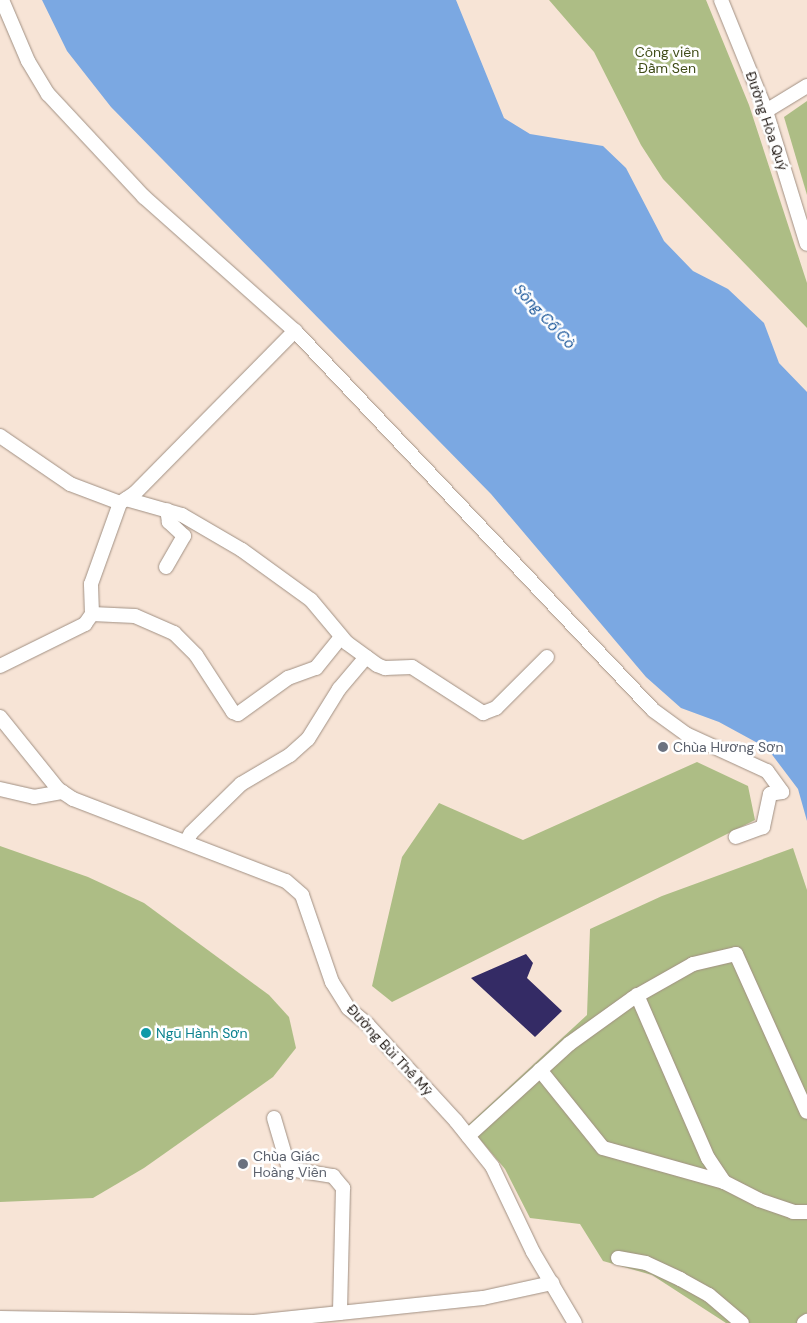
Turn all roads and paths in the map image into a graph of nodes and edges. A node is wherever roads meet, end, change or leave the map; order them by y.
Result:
1 (2, 0) edge
2 (720, 0) edge
3 (807, 86) edge
4 (766, 111) junction
5 (807, 244) edge
6 (295, 331) junction
7 (0, 436) edge
8 (123, 501) junction
9 (167, 510) junction
10 (166, 567) dead end
11 (92, 614) junction
12 (341, 637) junction
13 (366, 657) junction
14 (547, 657) dead end
15 (0, 666) edge
16 (0, 717) edge
17 (0, 789) edge
18 (63, 792) junction
19 (736, 838) dead end
20 (186, 842) junction
21 (637, 995) junction
22 (540, 1070) junction
23 (807, 1112) edge
24 (274, 1118) dead end
25 (468, 1136) junction
26 (724, 1182) junction
27 (807, 1212) edge
28 (618, 1258) dead end
29 (552, 1283) junction
30 (340, 1313) junction
31 (0, 1318) edge
32 (198, 1322) edge
33 (575, 1323) edge
34 (742, 1323) edge

1 - 6 street
2 - 4 street, Đường Hòa Quý
3 - 4 street
4 - 5 street, Đường Hòa Quý
6 - 8 street
6 - 19 street
7 - 8 street
8 - 9 street
8 - 11 street
9 - 10 street
9 - 12 street
11 - 12 street
11 - 15 street
12 - 13 street
13 - 14 street
13 - 20 street
16 - 18 street, Đường Bùi Thế Mỹ
17 - 18 street
18 - 20 street, Đường Bùi Thế Mỹ
20 - 25 street, Đường Bùi Thế Mỹ
21 - 22 street
21 - 23 street
21 - 26 street
22 - 25 street
22 - 26 street
24 - 30 street
25 - 29 street, Đường Bùi Thế Mỹ
26 - 27 street
28 - 34 street
29 - 30 street
29 - 33 street, Đường Bùi Thế Mỹ
30 - 32 street
31 - 32 street

